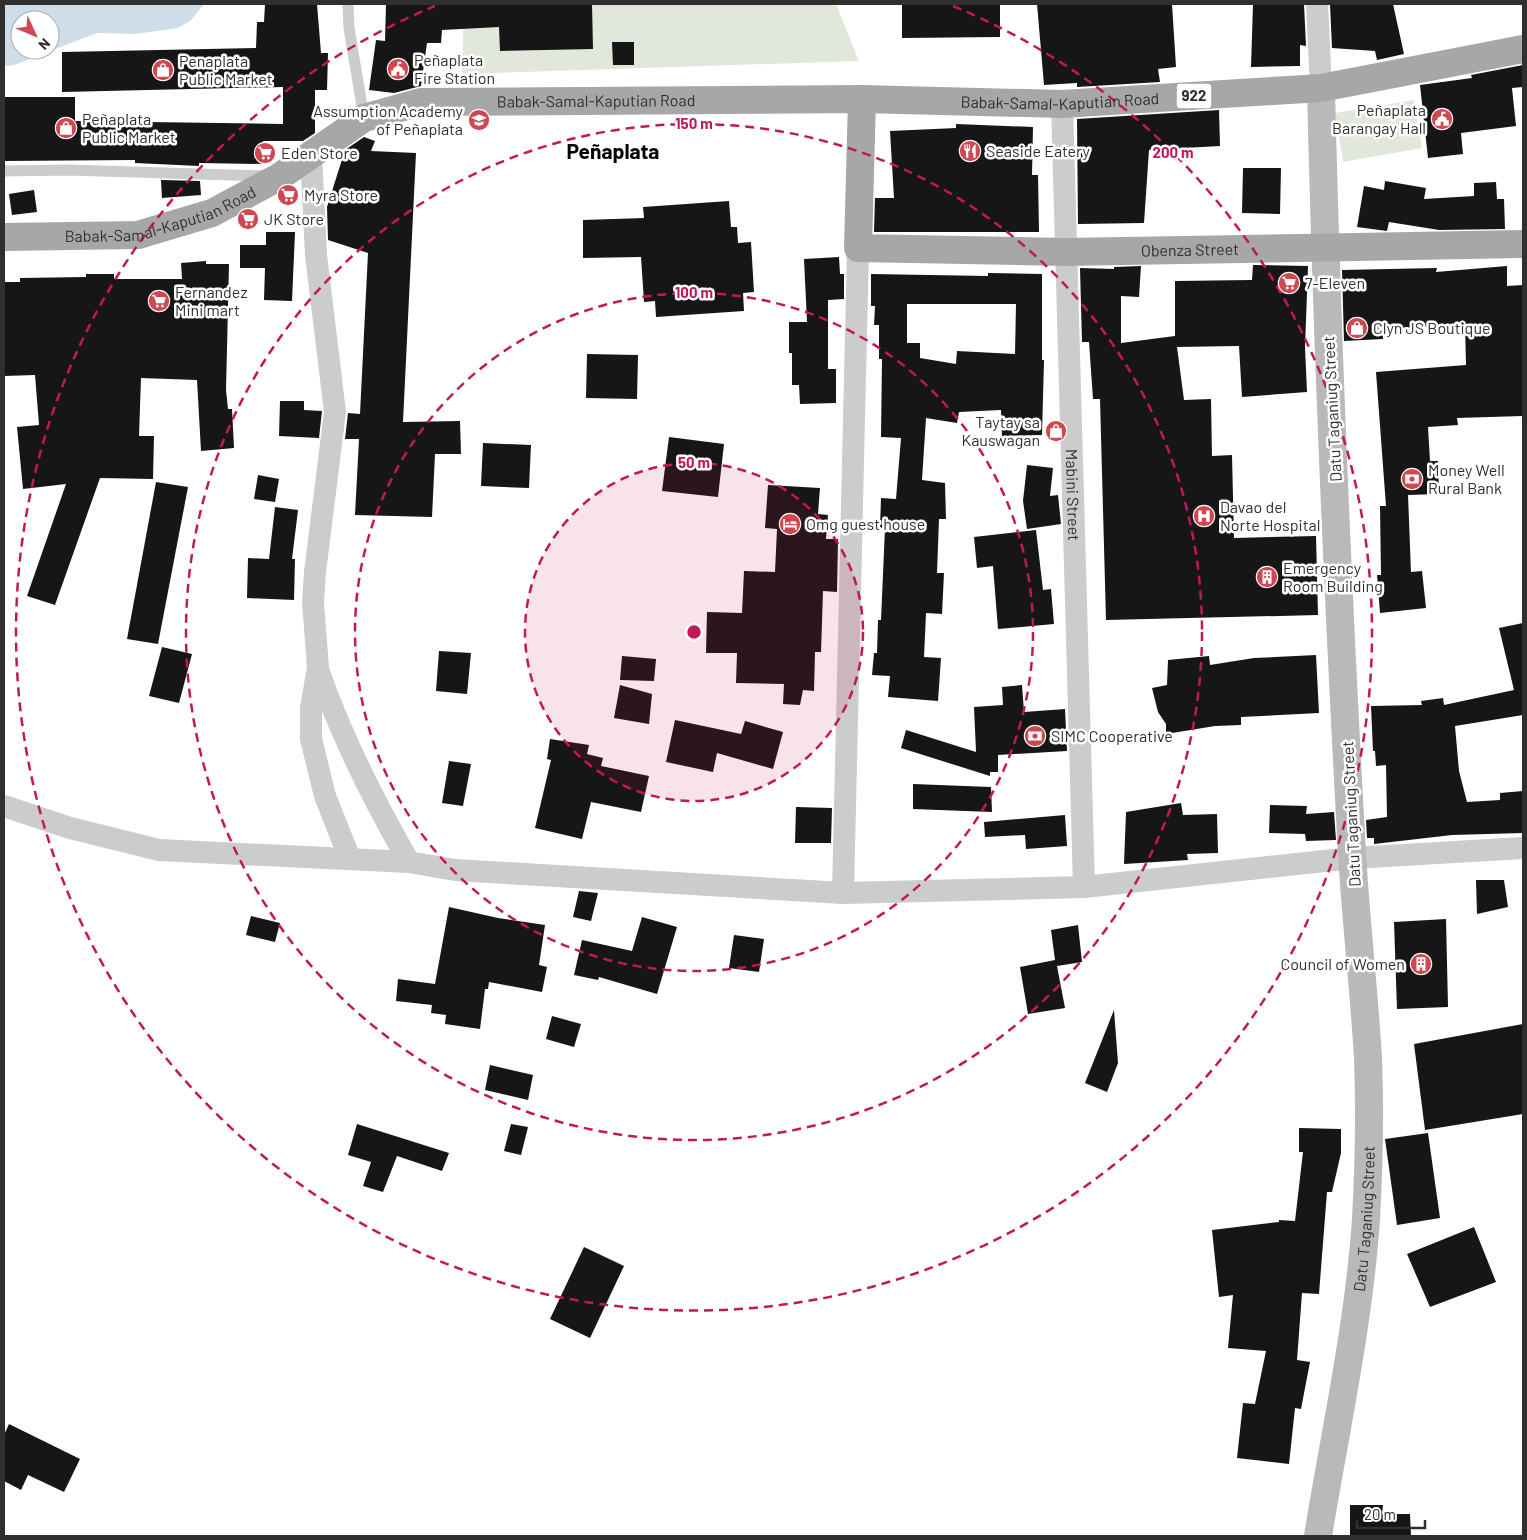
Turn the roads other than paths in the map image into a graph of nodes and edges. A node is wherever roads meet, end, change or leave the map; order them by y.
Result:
1 (348, 4) edge
2 (1317, 4) edge
3 (1523, 48) edge
4 (1320, 88) junction
5 (862, 99) junction
6 (1062, 104) junction
7 (364, 118) junction
8 (311, 155) junction
9 (4, 171) edge
10 (279, 176) junction
11 (4, 237) edge
12 (1523, 244) edge
13 (858, 248) junction
14 (1324, 249) junction
15 (1065, 252) junction
16 (318, 668) junction
17 (4, 806) edge
18 (1523, 848) edge
19 (1352, 858) junction
20 (350, 859) junction
21 (409, 862) junction
22 (1084, 887) junction
23 (843, 893) junction
24 (1318, 1536) edge

1 - 7 lane
2 - 4 street
3 - 4 main road, Babak-Samal-Kaputian Road / 922
4 - 6 main road, Babak-Samal-Kaputian Road / 922
4 - 14 main road, Datu Taganiug Street
5 - 6 main road, Babak-Samal-Kaputian Road / 922
5 - 7 main road, Babak-Samal-Kaputian Road / 922
5 - 13 main road
6 - 15 street, Mabini Street
7 - 8 main road, Babak-Samal-Kaputian Road / 922
8 - 10 main road, Babak-Samal-Kaputian Road / 922
8 - 16 street
9 - 10 lane
10 - 11 main road, Babak-Samal-Kaputian Road / 922
12 - 14 main road, Obenza Street
13 - 15 main road, Obenza Street
13 - 23 street
14 - 15 main road, Obenza Street
14 - 19 main road, Datu Taganiug Street
15 - 22 street, Mabini Street
16 - 20 street
16 - 21 street
17 - 20 street
18 - 19 street
19 - 22 street
19 - 24 main road, Datu Taganiug Street
20 - 21 street
21 - 23 street
22 - 23 street

